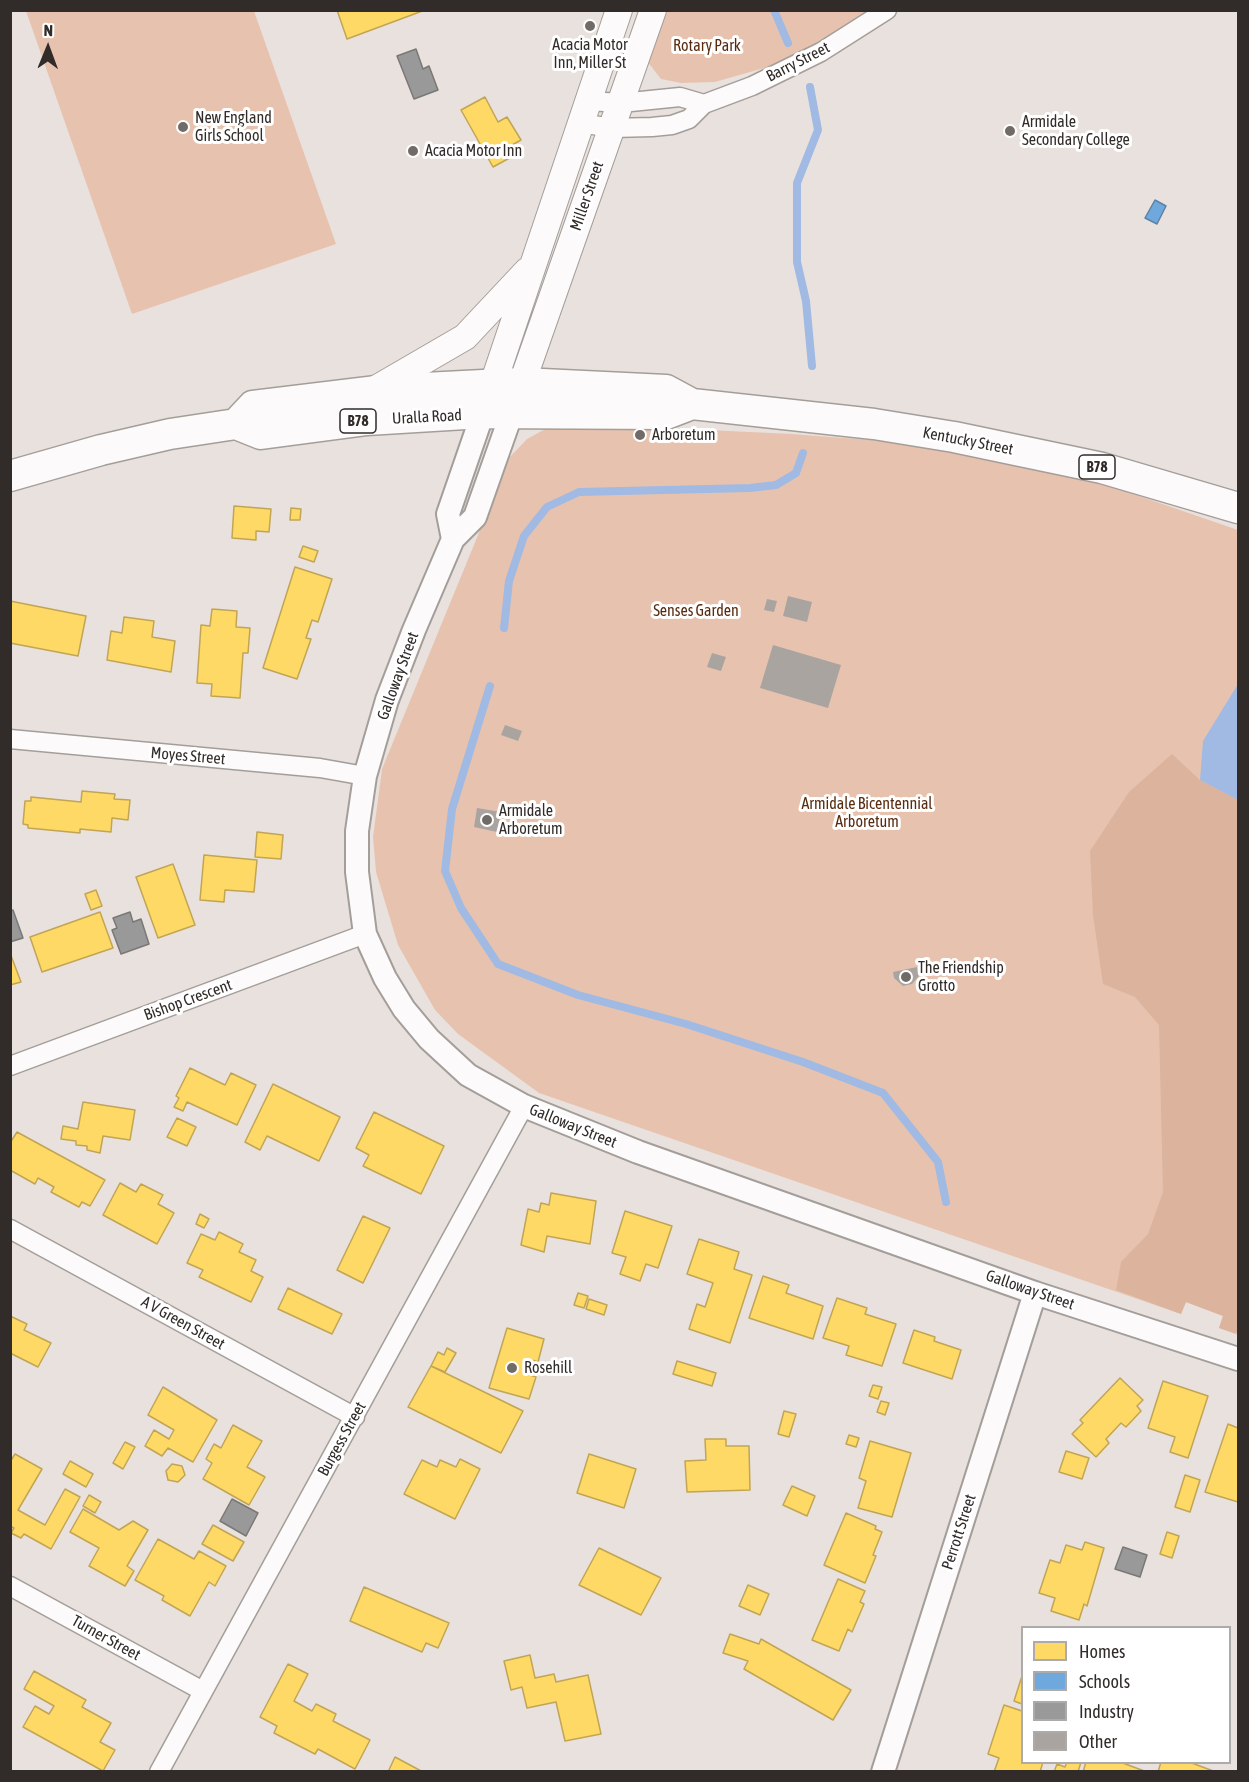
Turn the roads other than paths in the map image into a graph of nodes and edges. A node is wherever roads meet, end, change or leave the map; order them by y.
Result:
1 (619, 10) edge
2 (653, 10) edge
3 (887, 10) edge
4 (621, 103) junction
5 (704, 104) junction
6 (584, 112) junction
7 (612, 128) junction
8 (533, 266) junction
9 (508, 383) junction
10 (372, 391) junction
11 (692, 404) junction
12 (512, 412) junction
13 (482, 413) junction
14 (236, 424) junction
15 (10, 476) edge
16 (1239, 508) edge
17 (453, 539) junction
18 (10, 739) edge
19 (365, 776) junction
20 (365, 934) junction
21 (10, 1066) edge
22 (524, 1106) junction
23 (10, 1229) edge
24 (1035, 1293) junction
25 (1239, 1359) edge
26 (355, 1417) junction
27 (10, 1586) edge
28 (201, 1690) junction
29 (159, 1772) edge
30 (883, 1772) edge

1 - 6 main road, Miller Street
2 - 4 main road, Miller Street
3 - 5 street, Barry Street
4 - 5 street
4 - 6 street
4 - 7 main road, Miller Street
5 - 7 street, Barry Street
6 - 7 street, Barry Street
6 - 8 main road, Miller Street
7 - 9 main road, Miller Street
8 - 9 main road, Miller Street
8 - 10 main road
9 - 10 main road, Uralla Road / B78
9 - 11 main road, Kentucky Street / B78
9 - 12 street, Galloway Street
9 - 13 street, Galloway Street
10 - 14 main road, Uralla Road / B78
11 - 12 main road, Kentucky Street / B78
11 - 16 main road, Kentucky Street / B78
12 - 13 main road, Uralla Road / B78
12 - 17 street, Galloway Street
13 - 14 main road, Uralla Road / B78
13 - 17 street, Galloway Street
14 - 15 main road, Uralla Road / B78
17 - 19 street, Galloway Street
18 - 19 street, Moyes Street
19 - 20 street, Galloway Street
20 - 21 street, Bishop Crescent
20 - 22 street, Galloway Street
22 - 24 street, Galloway Street
22 - 26 street, Burgess Street
23 - 26 street, A V Green Street
24 - 25 street, Galloway Street
24 - 30 street, Perrott Street
26 - 28 street, Burgess Street
27 - 28 street, Turner Street
28 - 29 street, Burgess Street

